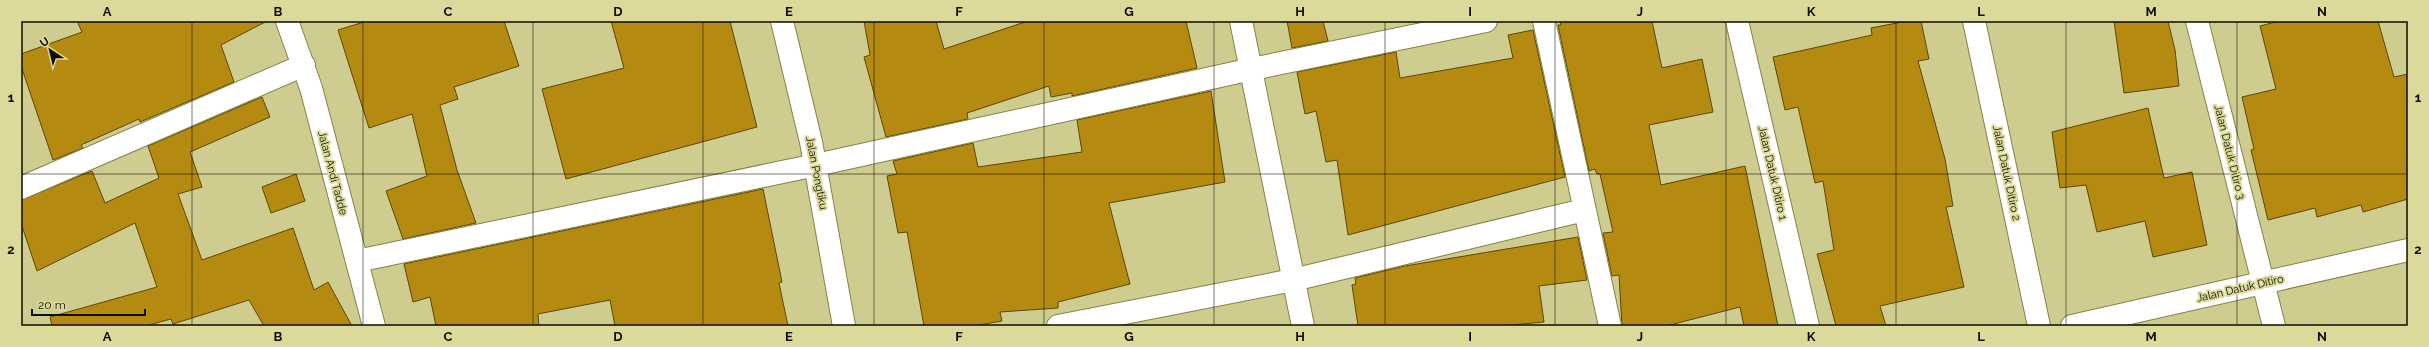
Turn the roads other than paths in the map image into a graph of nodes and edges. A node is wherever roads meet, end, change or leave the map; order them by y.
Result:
1 (782, 21) edge
2 (1241, 21) edge
3 (1486, 21) edge
4 (1544, 21) edge
5 (1737, 21) edge
6 (1974, 21) edge
7 (2197, 21) edge
8 (293, 23) edge
9 (304, 65) junction
10 (1252, 69) junction
11 (816, 165) junction
12 (21, 188) edge
13 (1584, 210) junction
14 (2408, 250) edge
15 (357, 261) junction
16 (1293, 280) junction
17 (2264, 282) junction
18 (374, 326) edge
19 (844, 326) edge
20 (1058, 326) edge
21 (1303, 326) edge
22 (1610, 326) edge
23 (1808, 326) edge
24 (2039, 326) edge
25 (2072, 326) edge
26 (2274, 326) edge

1 - 11 street, Jalan Pongtiku
2 - 10 street
3 - 10 street
4 - 13 street
5 - 23 street, Jalan Datuk Ditiro 1
6 - 24 street, Jalan Datuk Ditiro 2
7 - 17 street, Jalan Datuk Ditiro 3
8 - 9 street, Jalan Andi Tadde
9 - 12 street
9 - 15 street, Jalan Andi Tadde
10 - 11 street
10 - 16 street
11 - 15 street
11 - 19 street, Jalan Pongtiku
13 - 16 street
13 - 22 street
14 - 17 street, Jalan Datuk Ditiro
15 - 18 street, Jalan Andi Tadde
16 - 20 street
16 - 21 street
17 - 25 street, Jalan Datuk Ditiro
17 - 26 street, Jalan Datuk Ditiro 3

